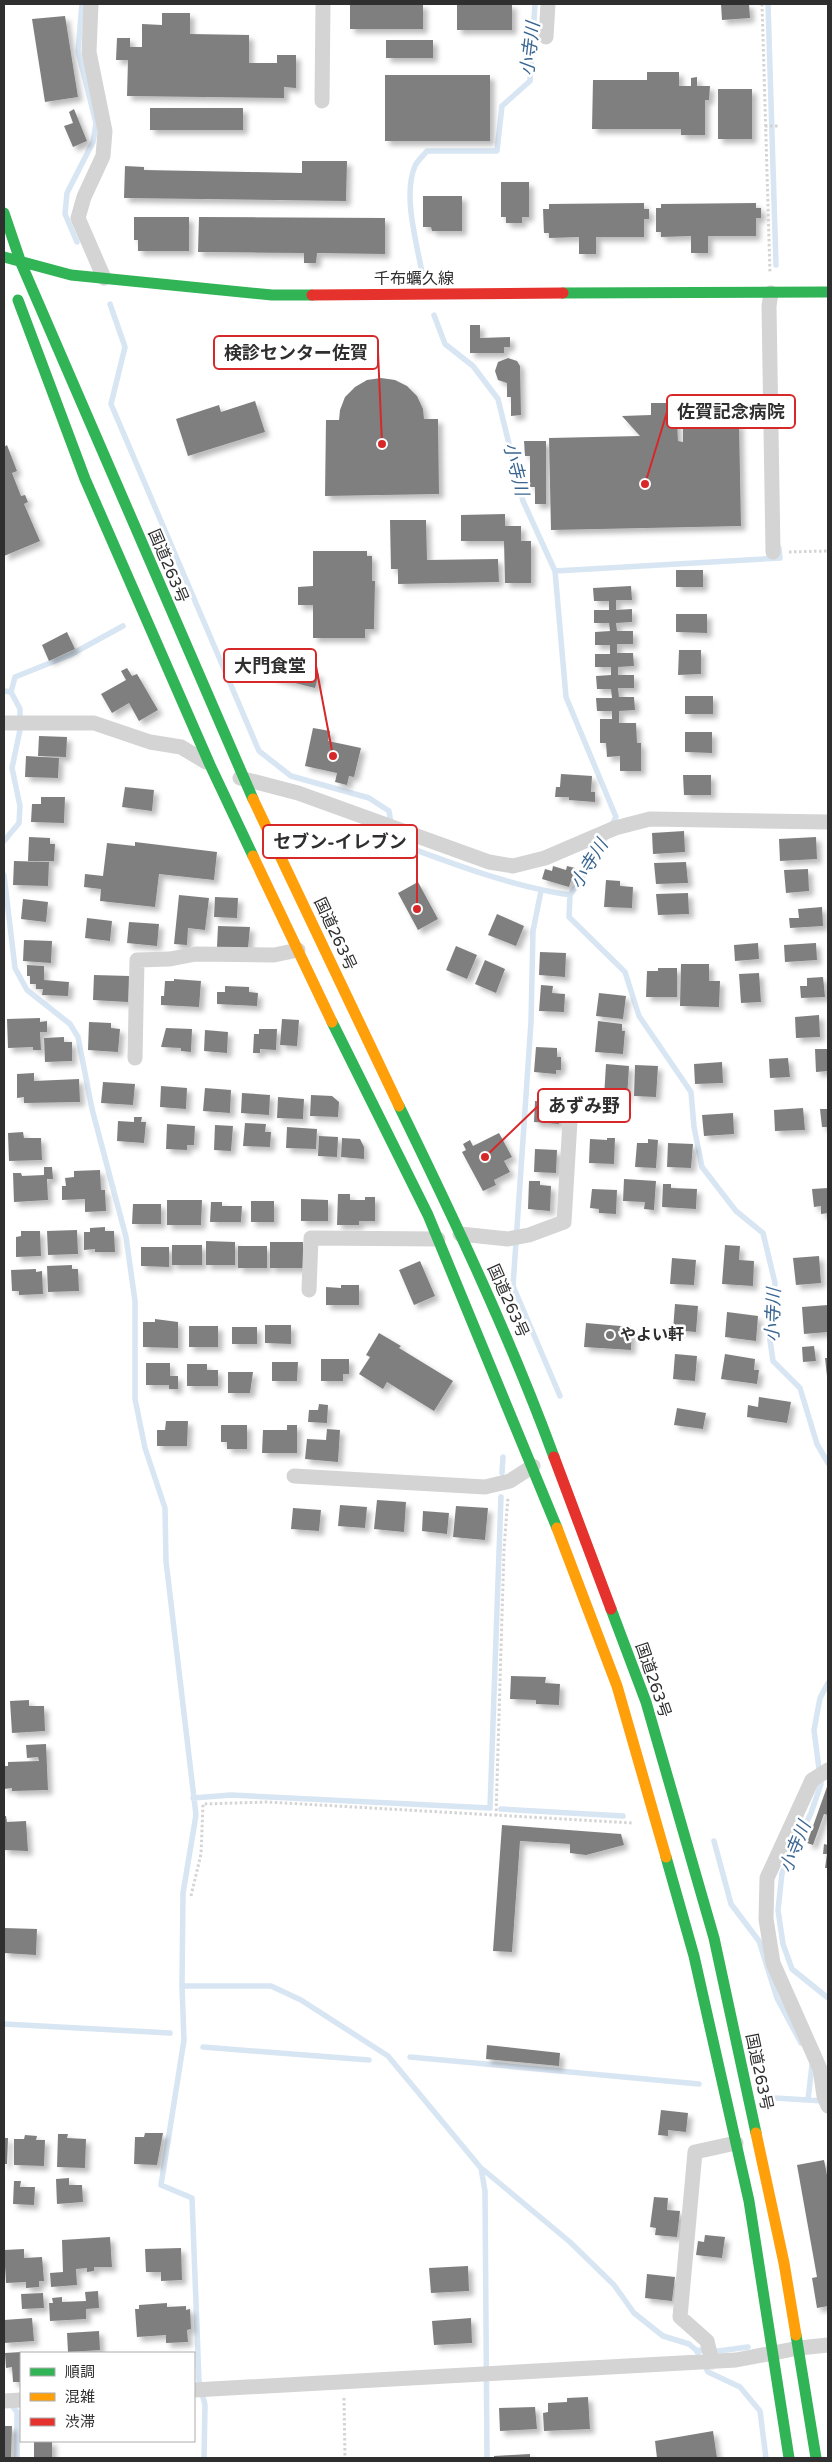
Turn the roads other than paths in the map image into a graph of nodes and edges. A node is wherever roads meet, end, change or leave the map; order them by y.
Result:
1 (91, 4) edge
2 (323, 4) edge
3 (548, 4) edge
4 (546, 37) dead end
5 (322, 101) dead end
6 (4, 213) edge
7 (4, 258) edge
8 (21, 263) junction
9 (104, 278) junction
10 (14, 290) dead end
11 (828, 292) edge
12 (771, 293) junction
13 (779, 552) road end
14 (8, 723) edge
15 (210, 765) junction
16 (244, 779) junction
17 (828, 822) edge
18 (298, 950) junction
19 (135, 1058) dead end
20 (571, 1104) dead end
21 (460, 1234) junction
22 (438, 1239) junction
23 (309, 1290) dead end
24 (533, 1466) junction
25 (294, 1476) dead end
26 (828, 1770) edge
27 (827, 2103) edge
28 (736, 2142) junction
29 (828, 2345) edge
30 (799, 2348) junction
31 (772, 2353) junction
32 (712, 2362) junction
33 (199, 2390) edge
34 (789, 2458) edge
35 (816, 2458) edge

1 - 9 street
2 - 5 street
3 - 4 street
6 - 8 main road, 国道263号
7 - 8 main road, 千布蠣久線
8 - 9 main road, 千布蠣久線
8 - 16 main road, 国道263号
9 - 12 main road, 千布蠣久線
10 - 15 main road
11 - 12 main road, 千布蠣久線
12 - 13 street
14 - 15 street
15 - 16 street
15 - 18 main road
16 - 17 street
16 - 21 main road, 国道263号
18 - 19 street
18 - 22 main road
20 - 21 street
21 - 30 main road, 国道263号
22 - 23 street
22 - 24 main road
24 - 25 street
24 - 28 main road
26 - 27 street
28 - 31 main road
28 - 32 street
29 - 30 street
30 - 31 street
30 - 35 main road, 国道263号
31 - 32 street
31 - 34 main road
32 - 33 street

